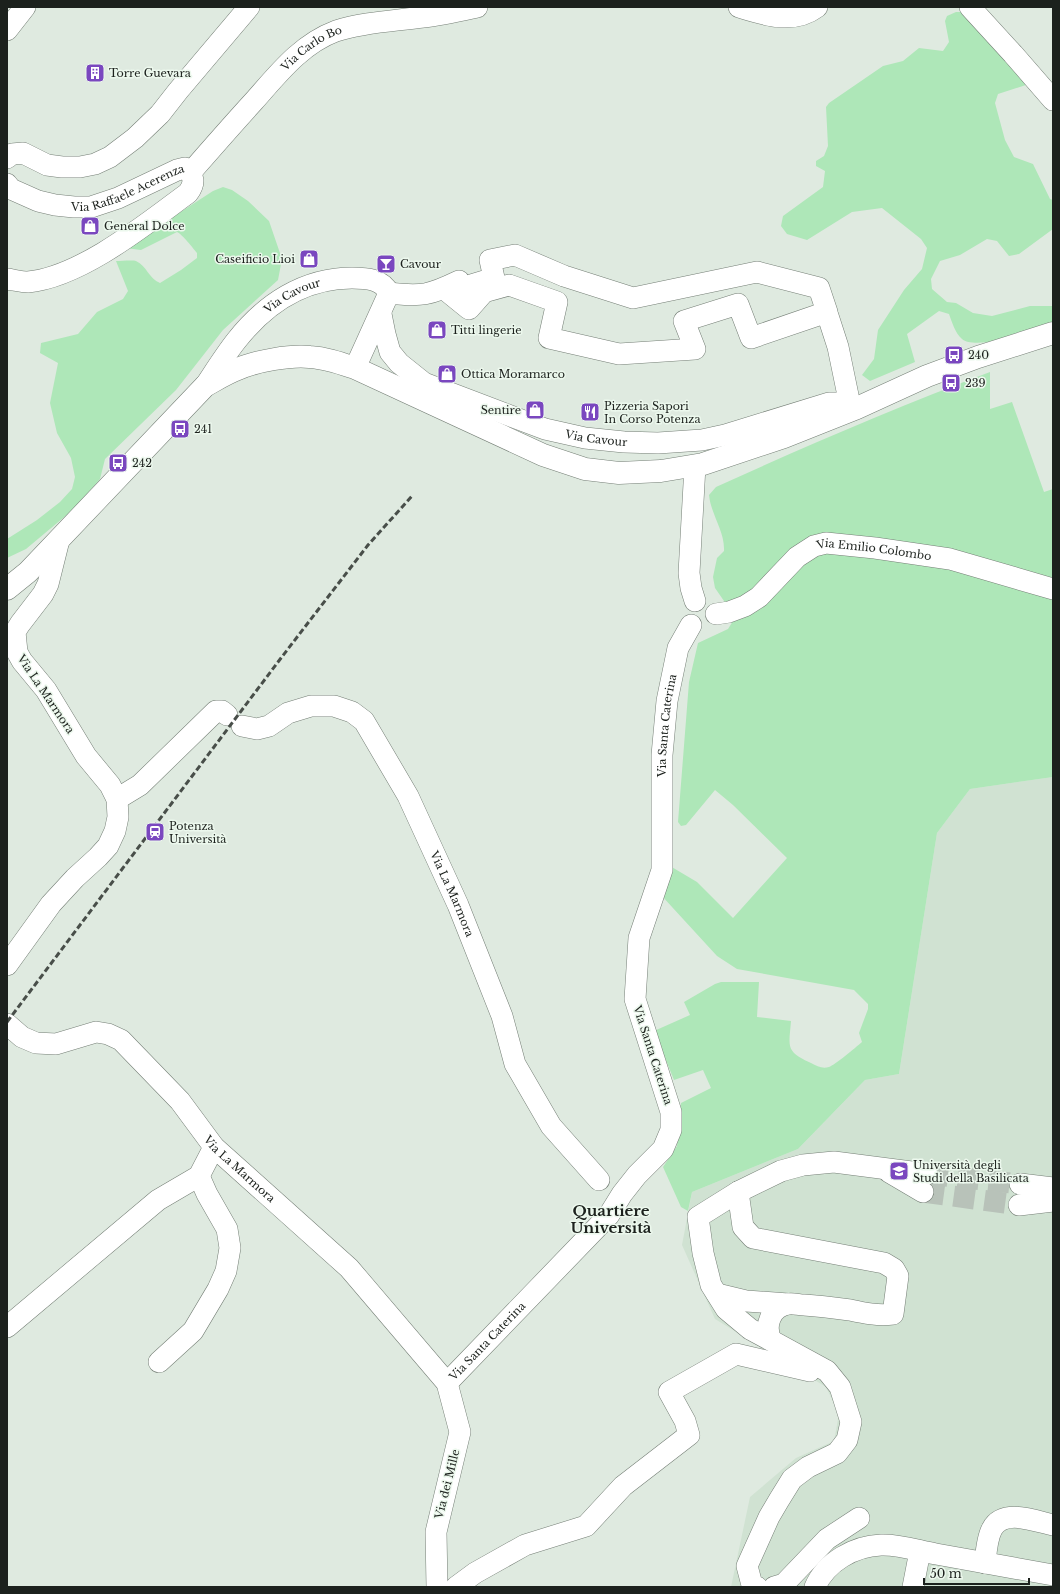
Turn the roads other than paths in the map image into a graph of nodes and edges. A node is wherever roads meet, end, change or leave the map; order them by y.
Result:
1 (25, 7) edge
2 (249, 7) edge
3 (477, 7) edge
4 (739, 7) edge
5 (817, 7) edge
6 (970, 7) edge
7 (7, 30) edge
8 (1053, 100) edge
9 (7, 158) edge
10 (191, 172) junction
11 (7, 184) edge
12 (489, 268) dead end
13 (7, 279) edge
14 (389, 293) junction
15 (381, 314) junction
16 (828, 316) dead end
17 (1053, 333) edge
18 (695, 349) joint
19 (355, 368) junction
20 (205, 386) junction
21 (853, 406) junction
22 (695, 466) junction
23 (59, 540) junction
24 (7, 572) edge
25 (7, 589) edge
26 (1053, 589) edge
27 (695, 601) junction
28 (716, 614) junction
29 (691, 625) junction
30 (117, 799) junction
31 (7, 964) edge
32 (7, 1024) edge
33 (214, 1147) junction
34 (199, 1176) junction
35 (599, 1180) dead end
36 (925, 1183) tunnel mouth
37 (1020, 1184) tunnel mouth
38 (1053, 1188) edge
39 (738, 1192) junction
40 (1053, 1202) edge
41 (1019, 1205) tunnel mouth
42 (717, 1294) junction
43 (788, 1304) junction
44 (7, 1327) edge
45 (771, 1340) junction
46 (159, 1362) dead end
47 (810, 1372) dead end
48 (447, 1383) junction
49 (859, 1518) dead end
50 (1053, 1525) edge
51 (920, 1551) junction
52 (984, 1563) junction
53 (1053, 1576) edge
54 (437, 1587) edge
55 (456, 1587) edge
56 (757, 1587) edge
57 (774, 1587) edge
58 (815, 1587) edge
59 (913, 1587) edge

1 - 7 street
2 - 9 street
3 - 10 street, Via Carlo Bo
4 - 5 street
6 - 8 street
10 - 11 street, Via Raffaele Acerenza
10 - 13 street, Via Raffaele Acerenza
12 - 14 street
14 - 15 street
14 - 20 street, Via Cavour
15 - 19 street
15 - 21 street, Via Cavour
16 - 21 street
17 - 21 main road, Via Cavour
18 - 18 street
19 - 20 main road, Via Cavour
19 - 22 main road, Via Cavour
20 - 23 main road, Via Cavour
21 - 22 main road, Via Cavour
22 - 27 street
23 - 24 main road, Via Cavour
23 - 25 main road, Via Cavour
23 - 30 street, Via La Marmora
26 - 28 street, Via Emilio Colombo
27 - 28 street
27 - 29 street
28 - 29 street
29 - 48 street, Via Santa Caterina
30 - 31 street, Via La Marmora
30 - 35 street, Via La Marmora
32 - 33 street, Via La Marmora
33 - 34 street
33 - 48 street, Via La Marmora
34 - 44 street
34 - 46 street
36 - 39 street
37 - 38 street
39 - 42 street
39 - 43 street
40 - 41 street
42 - 43 street
42 - 45 street
43 - 45 street
45 - 56 street
47 - 55 street
48 - 54 street, Via dei Mille
49 - 57 street
50 - 52 street
51 - 52 street
51 - 58 street
51 - 59 street
52 - 53 street

